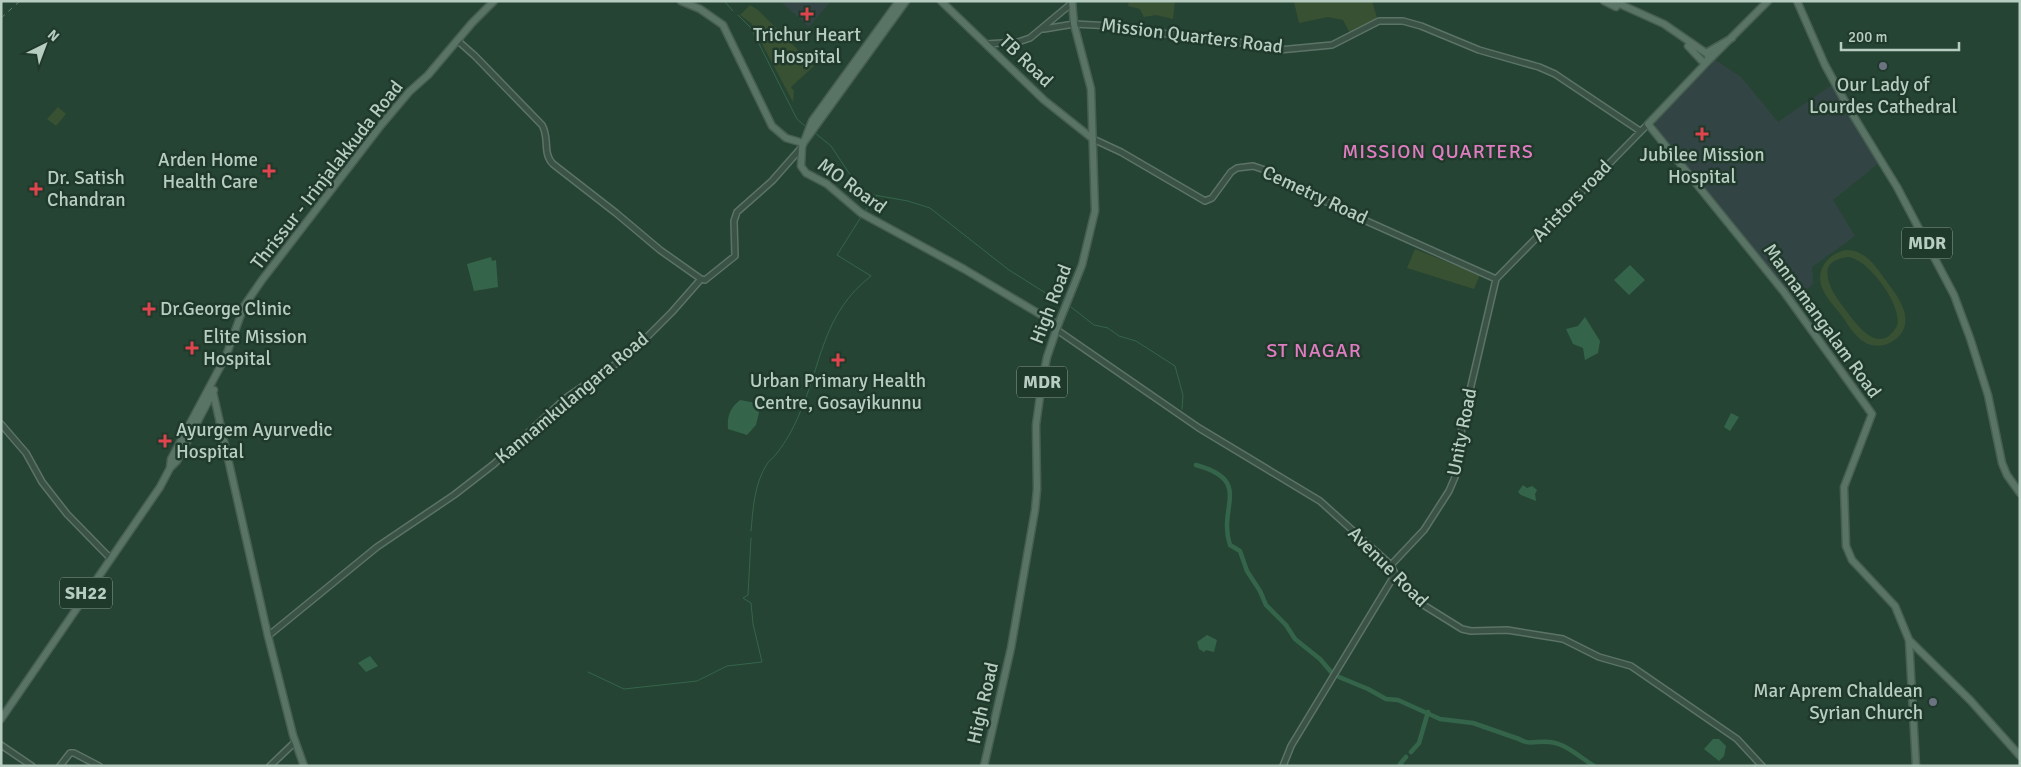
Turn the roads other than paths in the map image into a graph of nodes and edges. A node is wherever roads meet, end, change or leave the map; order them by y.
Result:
1 (494, 1) edge
2 (681, 1) edge
3 (899, 1) edge
4 (906, 1) edge
5 (941, 1) edge
6 (1604, 1) edge
7 (1613, 1) edge
8 (1767, 1) edge
9 (1072, 2) edge
10 (1797, 3) edge
11 (1074, 24) junction
12 (1044, 29) junction
13 (456, 40) junction
14 (986, 44) junction
15 (1705, 58) junction
16 (1648, 124) junction
17 (1640, 132) junction
18 (1093, 139) junction
19 (802, 145) junction
20 (700, 279) junction
21 (1496, 279) junction
22 (1057, 328) junction
23 (212, 388) junction
24 (1, 424) edge
25 (2020, 493) edge
26 (111, 559) junction
27 (1391, 565) junction
28 (1394, 576) junction
29 (268, 636) junction
30 (1909, 640) junction
31 (1, 719) edge
32 (295, 742) junction
33 (1, 745) edge
34 (2020, 756) edge
35 (32, 766) edge
36 (60, 766) edge
37 (100, 766) edge
38 (270, 766) edge
39 (304, 766) edge
40 (984, 766) edge
41 (1283, 766) edge
42 (1762, 766) edge
43 (1916, 766) edge

1 - 13 main road, Thrissur - Irinjalakkuda Road
2 - 19 main road
3 - 19 main road, MO Roard
4 - 19 main road
5 - 14 main road, TB Road
6 - 15 main road
7 - 15 main road
8 - 15 main road
9 - 11 main road, High Road / MDR
9 - 12 street
10 - 25 main road, MDR
11 - 12 street, Mission Quarters Road
11 - 17 street, Mission Quarters Road
11 - 18 main road, High Road / MDR
12 - 14 street
13 - 20 street
13 - 23 main road, Thrissur - Irinjalakkuda Road
14 - 18 main road, TB Road
15 - 16 main road
16 - 17 street, Aristors road
16 - 30 main road, Mannamangalam Road
17 - 21 street, Aristors road
18 - 21 street, Cemetry Road
18 - 22 main road, High Road / MDR
19 - 20 street, Kannamkulangara Road
19 - 22 main road, MO Roard
20 - 29 street, Kannamkulangara Road
21 - 27 street, Unity Road
22 - 27 street, Avenue Road
22 - 40 main road, High Road / MDR
23 - 26 main road, Thrissur - Irinjalakkuda Road / SH22
23 - 29 main road
24 - 26 street
26 - 31 main road, SH22
27 - 28 street, Avenue Road
28 - 41 street
28 - 42 street, Avenue Road
29 - 32 main road
30 - 34 main road
30 - 43 main road
32 - 38 street
32 - 39 main road
33 - 35 street
36 - 37 street

